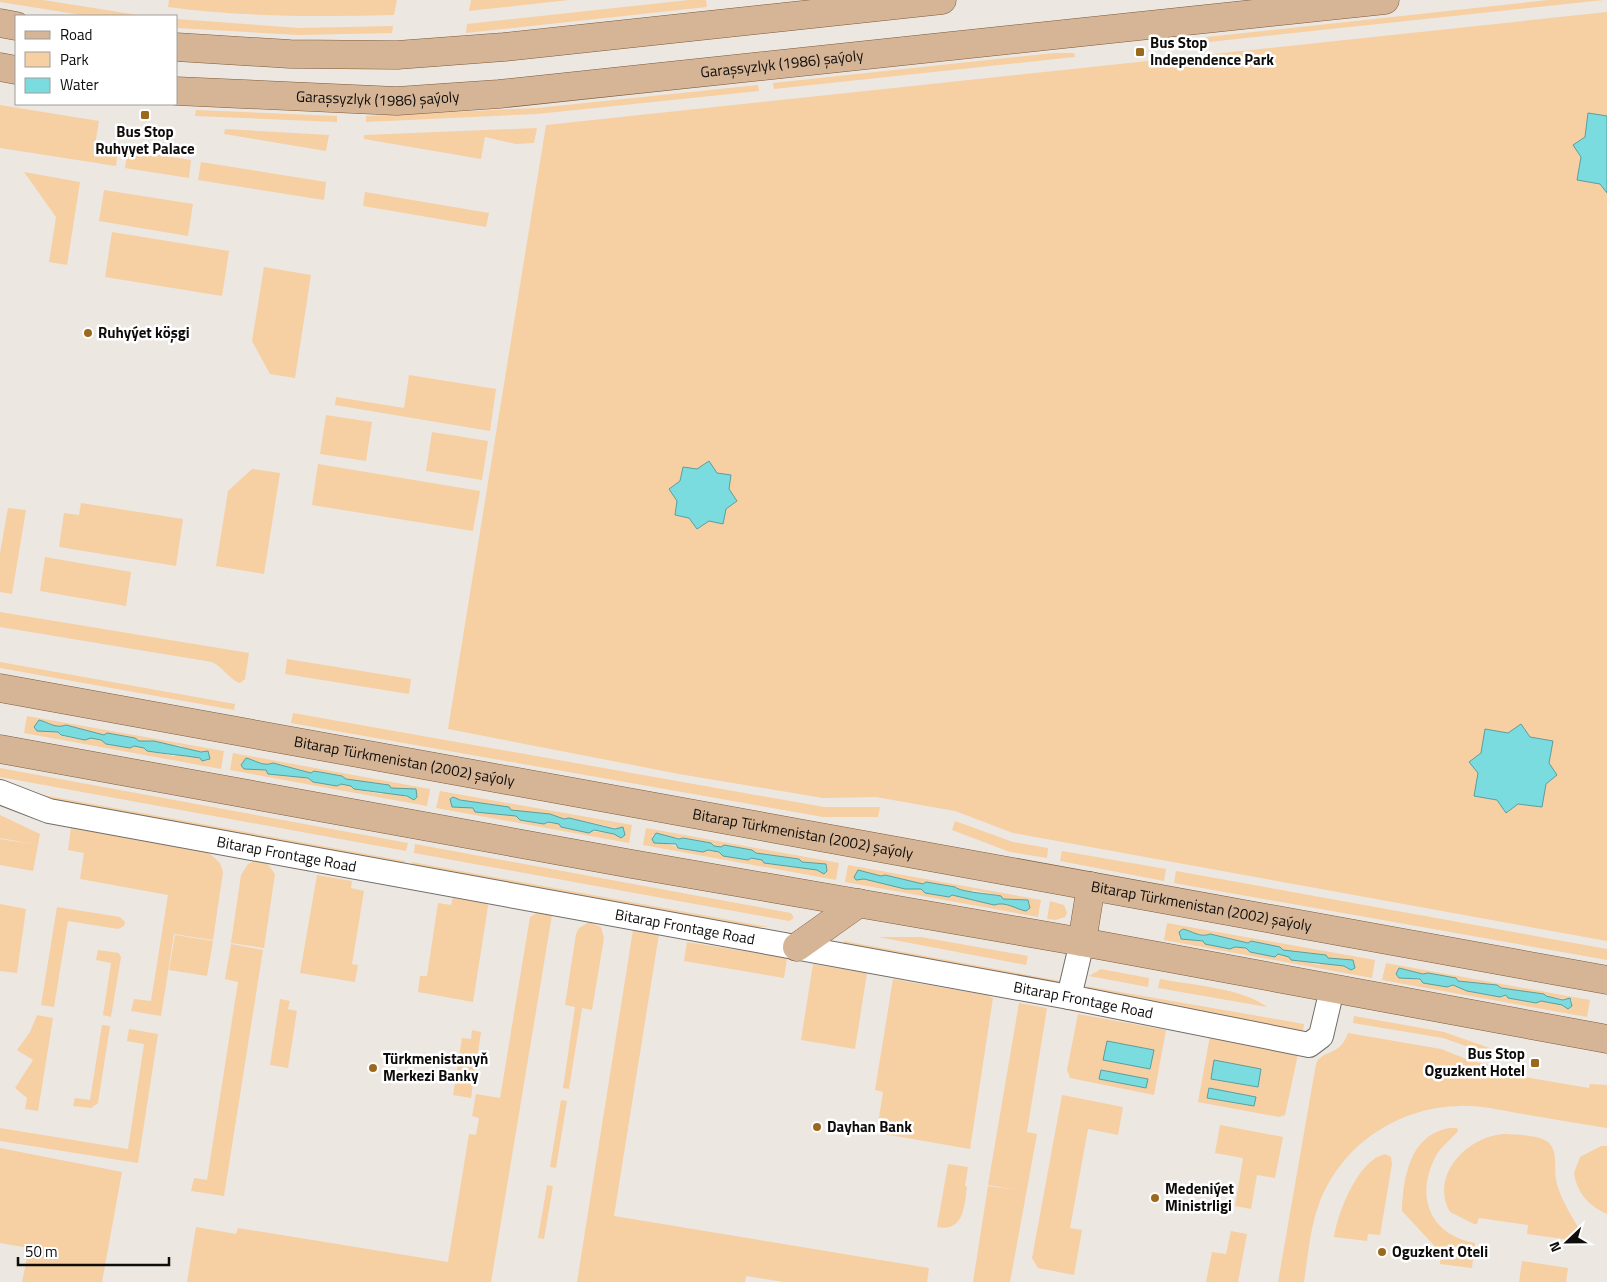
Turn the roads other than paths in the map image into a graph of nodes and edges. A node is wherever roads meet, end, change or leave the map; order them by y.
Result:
1 (942, 0) edge
2 (1385, 0) edge
3 (0, 23) edge
4 (15, 26) edge
5 (178, 47) edge
6 (359, 56) junction
7 (0, 67) edge
8 (15, 70) edge
9 (178, 91) edge
10 (358, 100) junction
11 (0, 688) edge
12 (0, 749) edge
13 (0, 792) edge
14 (1091, 886) junction
15 (859, 903) junction
16 (1082, 942) junction
17 (797, 946) junction
18 (1607, 980) edge
19 (1332, 989) junction
20 (1069, 997) junction
21 (1607, 1039) edge

1 - 6 main road
2 - 10 main road, Garaşsyzlyk (1986) şaýoly
3 - 4 main road
5 - 6 main road
6 - 10 main road
7 - 8 main road
9 - 10 main road, Garaşsyzlyk (1986) şaýoly
11 - 14 main road, Bitarap Türkmenistan (2002) şaýoly
12 - 15 main road
13 - 17 street, Bitarap Frontage Road
14 - 16 main road
14 - 18 main road, Bitarap Türkmenistan (2002) şaýoly
15 - 16 main road
15 - 17 main road
16 - 19 main road
16 - 20 street
17 - 20 street, Bitarap Frontage Road
19 - 20 street, Bitarap Frontage Road
19 - 21 main road

